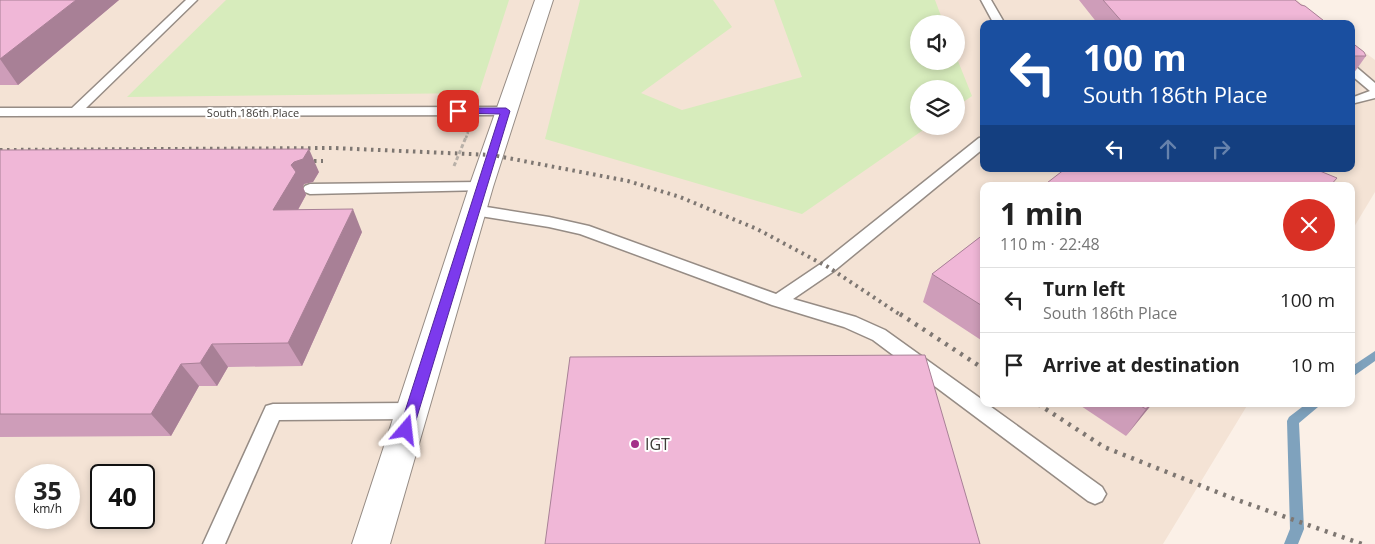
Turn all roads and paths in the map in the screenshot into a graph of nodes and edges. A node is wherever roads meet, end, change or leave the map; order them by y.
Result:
1 (192, 0) edge
2 (544, 0) edge
3 (986, 0) edge
4 (998, 20) edge
5 (1355, 72) edge
6 (1375, 89) edge
7 (1375, 94) edge
8 (1355, 102) edge
9 (506, 111) junction
10 (0, 112) edge
11 (75, 112) junction
12 (468, 132) dead end
13 (980, 144) edge
14 (446, 188) junction
15 (310, 189) dead end
16 (477, 199) junction
17 (778, 301) junction
18 (411, 411) junction
19 (1095, 494) dead end
20 (214, 544) edge
21 (371, 544) edge

1 - 11 lane
2 - 9 street
3 - 4 lane
5 - 6 lane
7 - 8 lane
9 - 11 lane, South 186th Place
9 - 16 street
10 - 11 lane, South 186th Place
12 - 14 path
13 - 17 lane
14 - 15 lane
14 - 16 lane
16 - 17 lane
16 - 18 street
17 - 19 lane
18 - 20 lane
18 - 21 street

